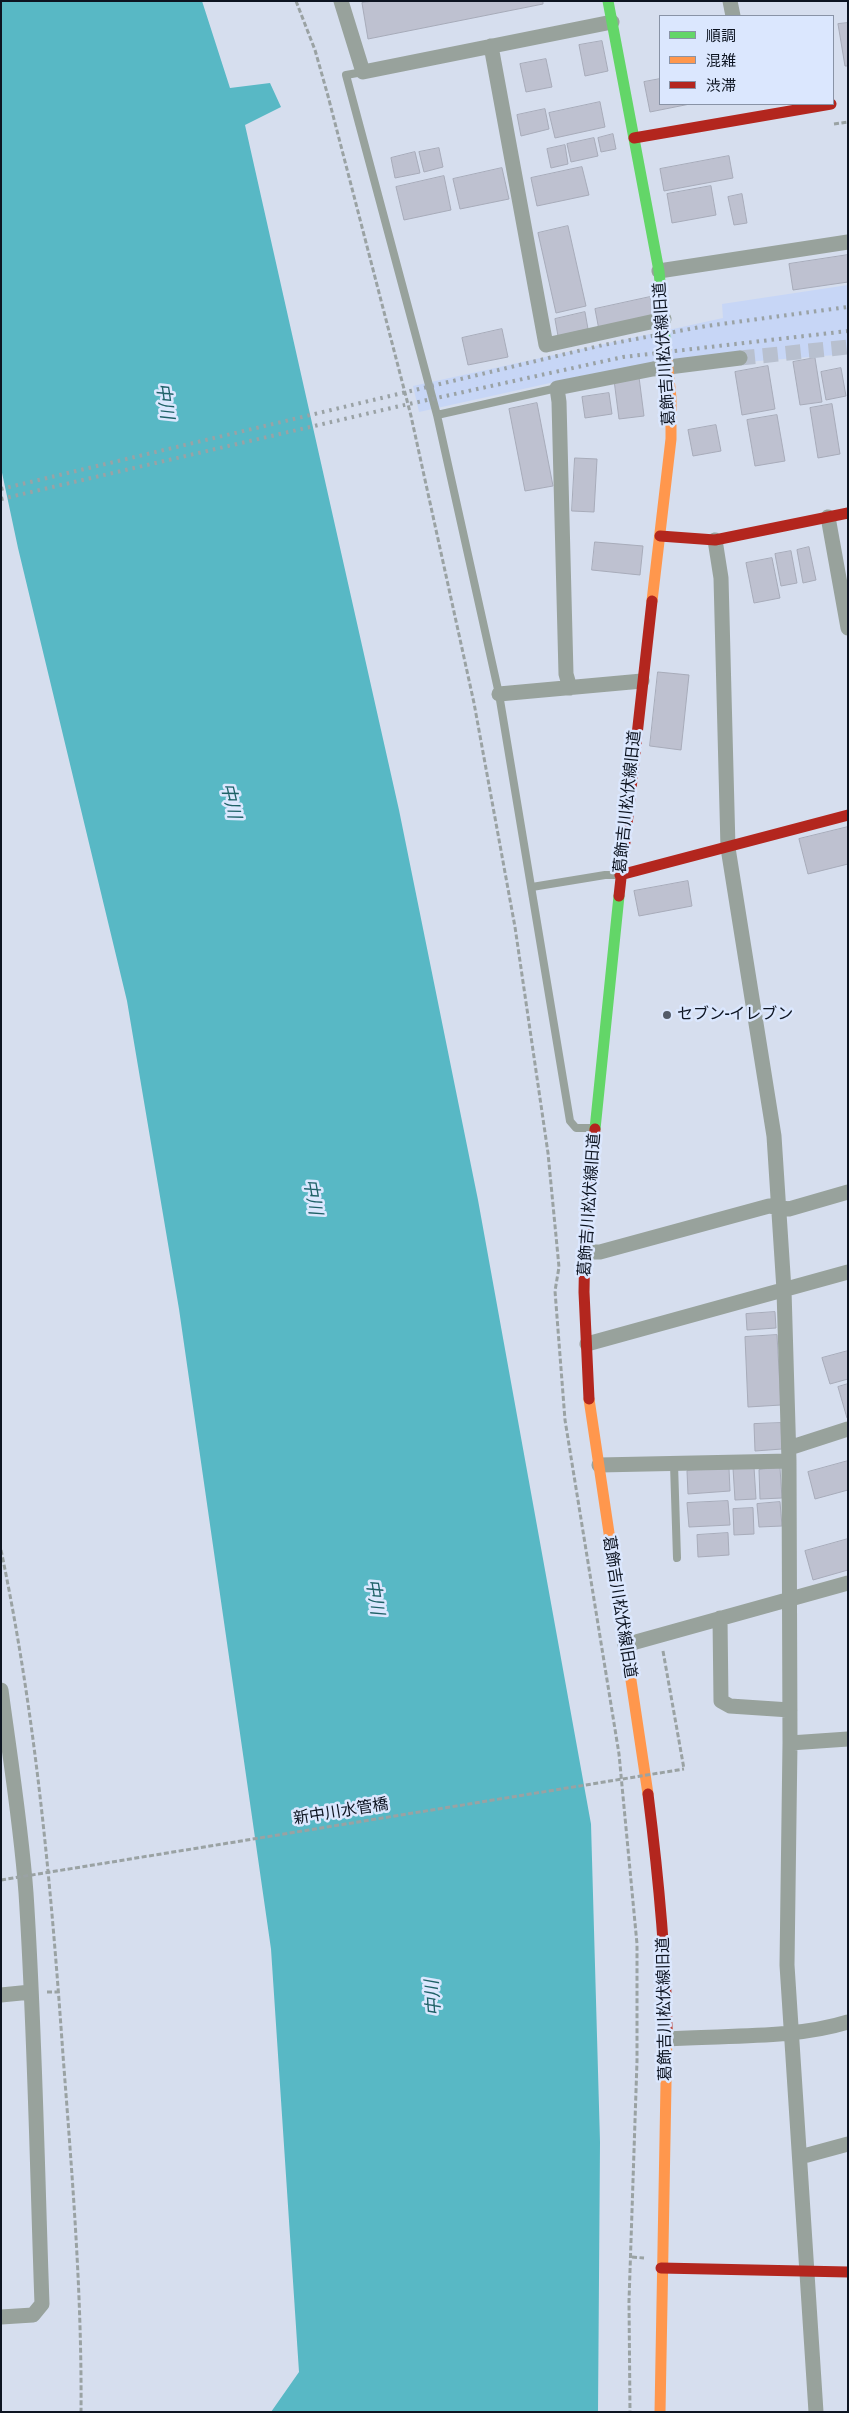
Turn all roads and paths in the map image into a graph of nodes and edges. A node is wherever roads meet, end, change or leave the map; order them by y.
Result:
1 (296, 1) edge
2 (341, 1) edge
3 (608, 1) edge
4 (730, 1) edge
5 (733, 15) edge
6 (612, 22) junction
7 (491, 46) junction
8 (363, 72) junction
9 (813, 105) edge
10 (748, 111) edge
11 (634, 138) junction
12 (848, 242) edge
13 (659, 271) junction
14 (664, 319) junction
15 (740, 358) tunnel mouth
16 (669, 366) junction
17 (557, 388) junction
18 (438, 414) junction
19 (848, 513) edge
20 (828, 517) junction
21 (660, 536) junction
22 (715, 540) junction
23 (848, 628) edge
24 (642, 681) junction
25 (570, 688) junction
26 (499, 694) junction
27 (848, 815) edge
28 (728, 848) junction
29 (620, 875) junction
30 (532, 887) junction
31 (595, 1128) junction
32 (848, 1192) edge
33 (779, 1207) junction
34 (585, 1252) junction
35 (848, 1272) edge
36 (784, 1290) junction
37 (587, 1344) junction
38 (848, 1430) edge
39 (789, 1454) junction
40 (674, 1464) junction
41 (599, 1465) junction
42 (1, 1550) edge
43 (677, 1558) dead end
44 (848, 1583) edge
45 (789, 1600) junction
46 (720, 1618) junction
47 (625, 1645) junction
48 (666, 1669) dead end
49 (1, 1690) edge
50 (790, 1710) junction
51 (848, 1738) edge
52 (790, 1743) junction
53 (1, 1880) edge
54 (31, 1992) junction
55 (1, 1995) edge
56 (848, 2022) edge
57 (791, 2032) junction
58 (667, 2039) junction
59 (848, 2144) edge
60 (800, 2157) junction
61 (632, 2257) junction
62 (639, 2257) dead end
63 (661, 2268) junction
64 (807, 2272) junction
65 (848, 2272) edge
66 (1, 2317) edge
67 (81, 2412) edge
68 (630, 2412) edge
69 (660, 2412) edge
70 (816, 2412) edge

1 - 61 path
2 - 8 street
3 - 6 street, 葛飾吉川松伏線旧道
4 - 5 street
6 - 7 street
6 - 11 street, 葛飾吉川松伏線旧道
7 - 8 street
7 - 14 street
8 - 18 lane
9 - 10 street
10 - 11 street
11 - 13 street, 葛飾吉川松伏線旧道
12 - 13 street
13 - 14 street, 葛飾吉川松伏線旧道
14 - 16 street, 葛飾吉川松伏線旧道
15 - 16 street
16 - 17 street
16 - 21 street, 葛飾吉川松伏線旧道
17 - 18 lane
17 - 25 street
18 - 26 lane
19 - 20 street
20 - 22 street
20 - 23 street
21 - 22 street
21 - 24 street, 葛飾吉川松伏線旧道
22 - 28 street
24 - 25 street
24 - 29 street, 葛飾吉川松伏線旧道
25 - 26 street
26 - 30 lane
27 - 28 street
28 - 29 street
28 - 33 street
29 - 30 lane
29 - 31 street, 葛飾吉川松伏線旧道
30 - 31 lane
31 - 34 street, 葛飾吉川松伏線旧道
32 - 33 street
33 - 34 street
33 - 36 street
34 - 37 street, 葛飾吉川松伏線旧道
35 - 36 street
36 - 37 street
36 - 39 street
37 - 41 street, 葛飾吉川松伏線旧道
38 - 39 street
39 - 40 street
39 - 45 street
40 - 41 street
40 - 43 lane
41 - 47 street, 葛飾吉川松伏線旧道
42 - 67 path
44 - 45 street
45 - 46 street
45 - 50 street
46 - 47 street
46 - 50 street
47 - 58 street, 葛飾吉川松伏線旧道
48 - 53 path, 新中川水管橋, bridge
49 - 54 street
50 - 52 street
51 - 52 street
52 - 57 street
54 - 55 street
54 - 66 street
56 - 57 street
57 - 58 street
57 - 60 street
58 - 63 street, 葛飾吉川松伏線旧道
59 - 60 street
60 - 64 street
61 - 62 path
61 - 68 path
63 - 64 street
63 - 69 street, 葛飾吉川松伏線旧道
64 - 65 street
64 - 70 street

